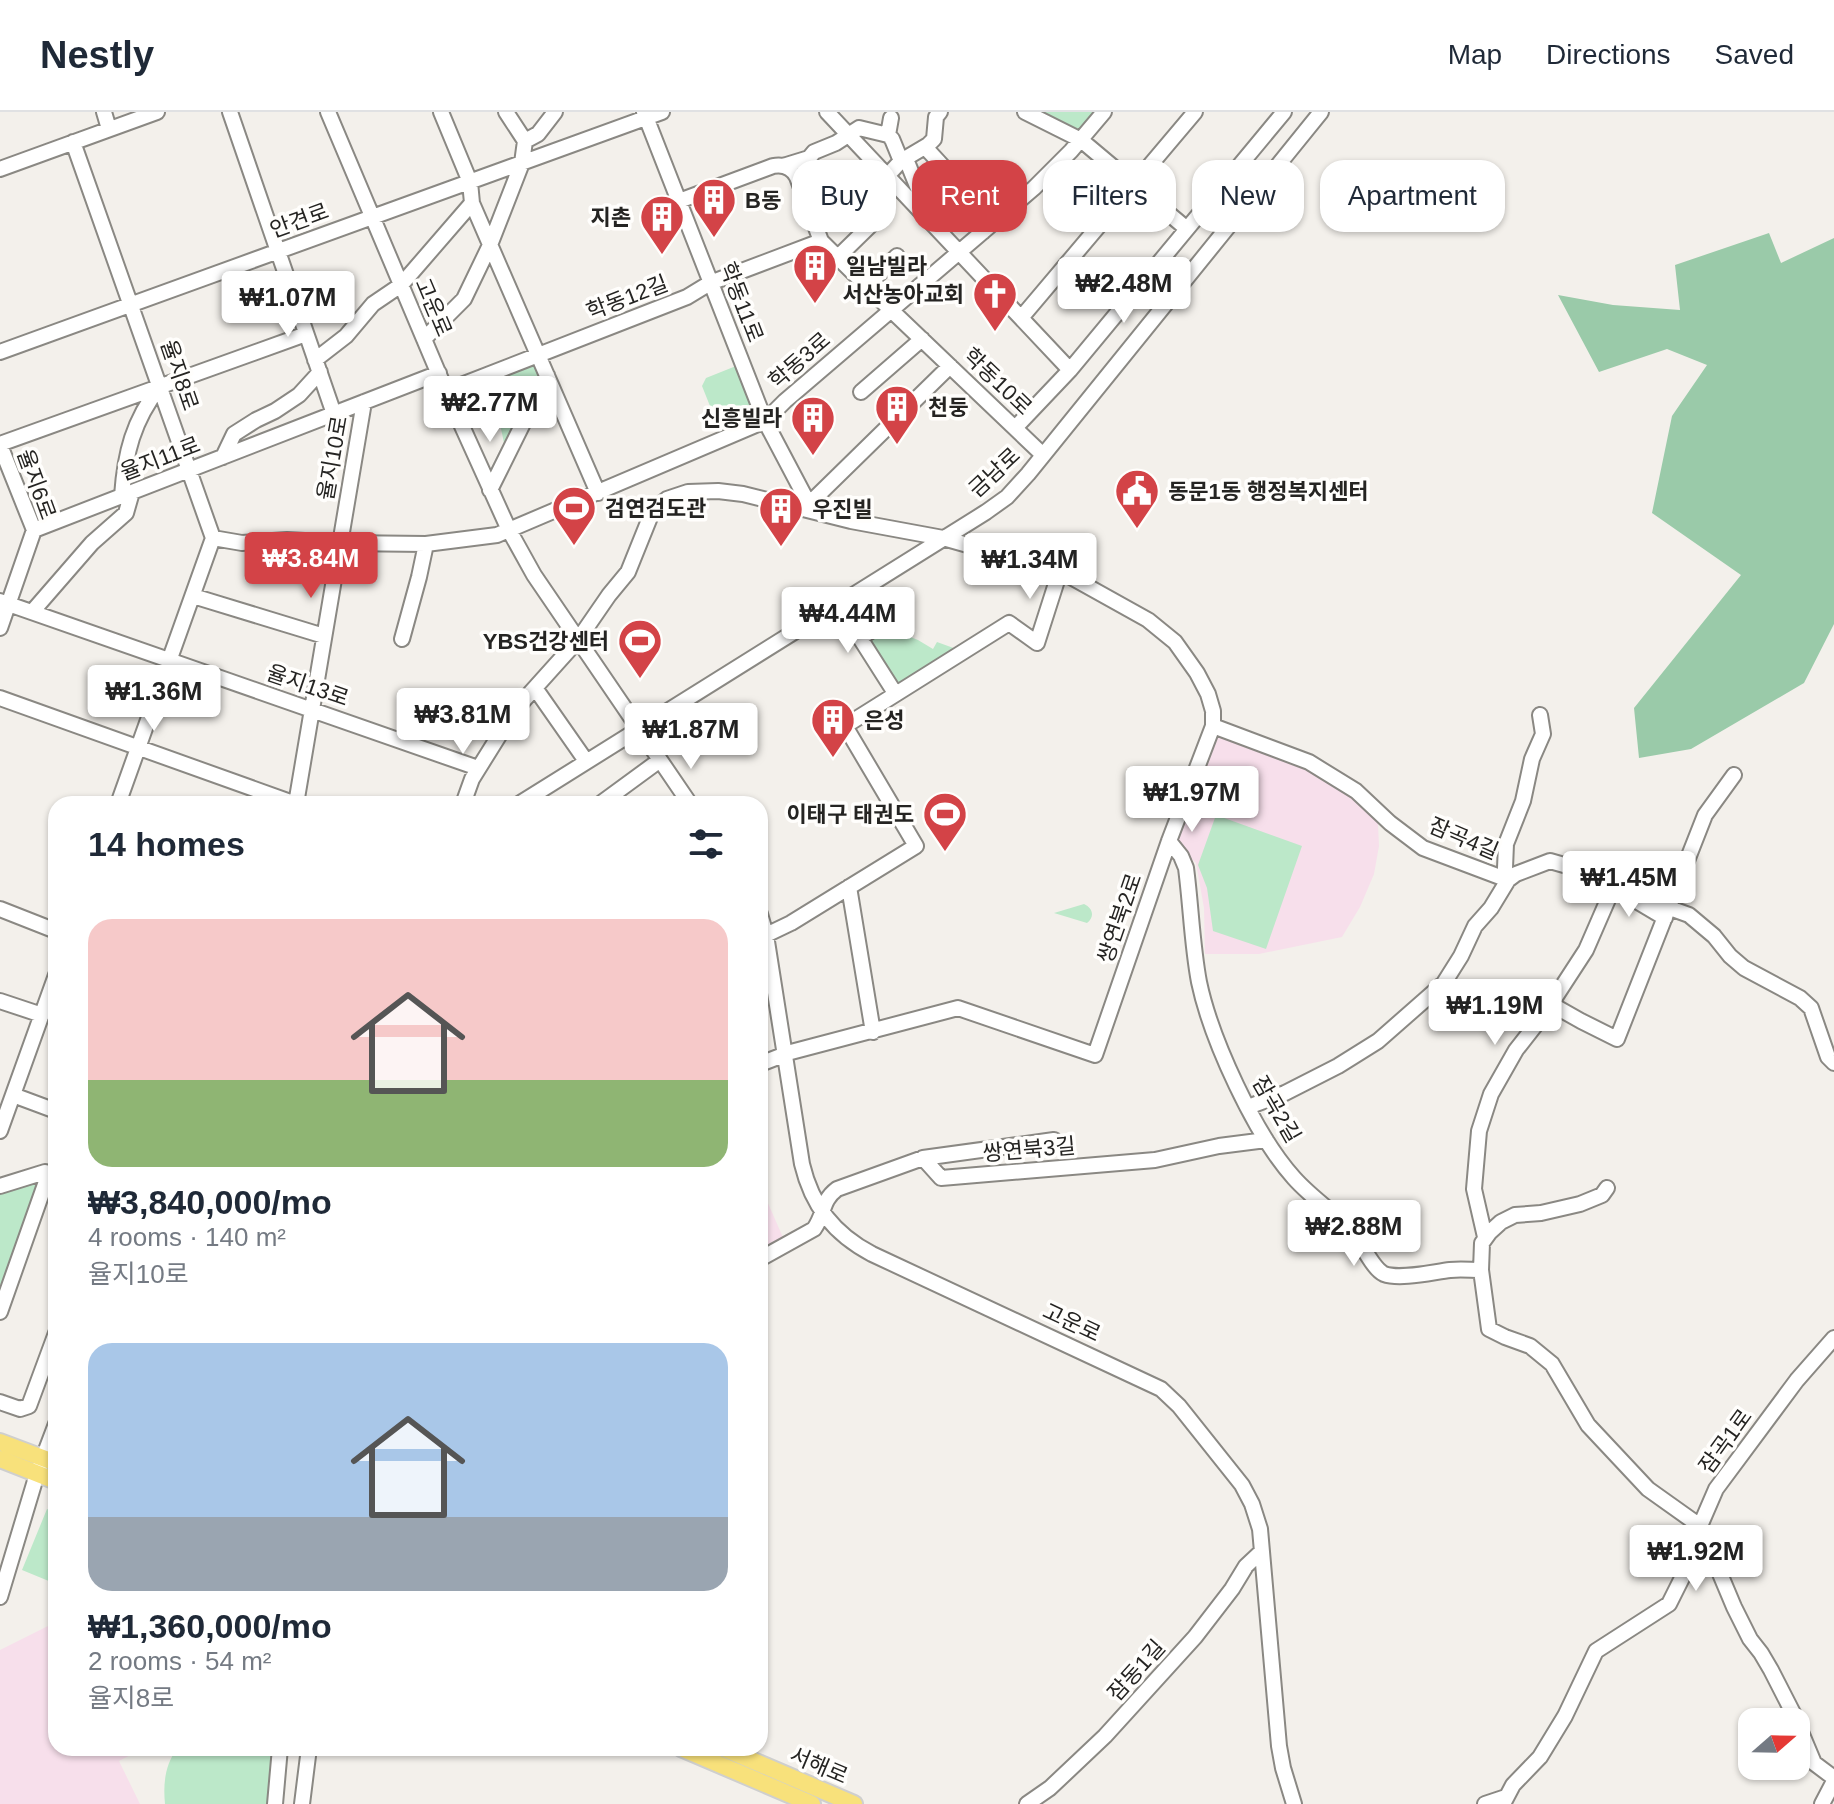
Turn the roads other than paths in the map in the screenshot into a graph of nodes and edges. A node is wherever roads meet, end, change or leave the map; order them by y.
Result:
1 (104, 112) edge
2 (157, 112) edge
3 (230, 112) edge
4 (328, 112) edge
5 (441, 112) edge
6 (506, 112) edge
7 (555, 112) edge
8 (662, 112) edge
9 (827, 112) edge
10 (863, 112) edge
11 (940, 112) edge
12 (1027, 112) edge
13 (1104, 112) edge
14 (1195, 112) edge
15 (1284, 112) edge
16 (1321, 112) edge
17 (646, 115) edge
18 (891, 118) dead end
19 (109, 129) junction
20 (853, 131) junction
21 (888, 135) junction
22 (1081, 140) junction
23 (525, 141) junction
24 (73, 142) junction
25 (925, 147) junction
26 (875, 160) edge
27 (903, 160) junction
28 (937, 160) edge
29 (1104, 160) edge
30 (1154, 160) edge
31 (522, 163) junction
32 (786, 166) junction
33 (896, 167) edge
34 (0, 169) edge
35 (470, 182) junction
36 (912, 183) edge
37 (896, 184) edge
38 (1027, 194) edge
39 (912, 199) edge
40 (679, 201) junction
41 (472, 203) junction
42 (372, 217) junction
43 (1176, 220) edge
44 (1187, 229) junction
45 (864, 232) edge
46 (940, 232) edge
47 (983, 232) edge
48 (1093, 232) edge
49 (821, 241) junction
50 (490, 245) junction
51 (277, 251) junction
52 (959, 252) junction
53 (897, 256) dead end
54 (838, 257) junction
55 (710, 283) junction
56 (401, 285) junction
57 (867, 286) junction
58 (132, 304) junction
59 (891, 310) junction
60 (1021, 318) junction
61 (306, 334) junction
62 (424, 339) junction
63 (922, 339) junction
64 (0, 352) edge
65 (538, 355) junction
66 (318, 366) junction
67 (950, 366) junction
68 (1070, 370) junction
69 (439, 373) junction
70 (547, 375) junction
71 (160, 386) junction
72 (446, 391) junction
73 (861, 392) dead end
74 (364, 402) junction
75 (334, 414) junction
76 (765, 421) junction
77 (1015, 428) junction
78 (0, 444) edge
79 (1043, 455) junction
80 (223, 457) junction
81 (190, 470) junction
82 (490, 490) junction
83 (598, 493) junction
84 (127, 494) junction
85 (810, 507) junction
86 (34, 530) junction
87 (509, 530) junction
88 (213, 538) junction
89 (943, 538) junction
90 (340, 543) junction
91 (426, 544) junction
92 (1060, 571) junction
93 (193, 596) junction
94 (4, 602) edge
95 (32, 612) junction
96 (877, 627) dead end
97 (0, 628) edge
98 (324, 636) junction
99 (402, 639) dead end
100 (578, 640) junction
101 (169, 660) junction
102 (535, 688) junction
103 (895, 693) junction
104 (0, 698) edge
105 (312, 710) junction
106 (1540, 715) dead end
107 (1213, 726) junction
108 (639, 728) junction
109 (138, 747) junction
110 (660, 760) junction
111 (586, 761) junction
112 (478, 768) junction
113 (1734, 775) dead end
114 (121, 796) edge
115 (274, 796) edge
116 (297, 796) edge
117 (465, 796) edge
118 (531, 796) edge
119 (611, 796) edge
120 (685, 796) edge
121 (1169, 841) junction
122 (1508, 880) junction
123 (1614, 884) junction
124 (849, 887) junction
125 (0, 909) edge
126 (1667, 913) junction
127 (48, 928) edge
128 (768, 934) edge
129 (768, 948) edge
130 (48, 998) edge
131 (0, 1001) edge
132 (1551, 1004) junction
133 (42, 1015) junction
134 (873, 1032) junction
135 (784, 1055) junction
136 (768, 1061) edge
137 (1834, 1063) edge
138 (13, 1095) junction
139 (1248, 1107) junction
140 (48, 1108) edge
141 (0, 1131) edge
142 (1054, 1140) dead end
143 (1266, 1140) junction
144 (923, 1158) junction
145 (48, 1173) edge
146 (48, 1185) edge
147 (0, 1186) edge
148 (1607, 1188) dead end
149 (822, 1213) junction
150 (1485, 1237) junction
151 (768, 1255) edge
152 (1481, 1270) junction
153 (0, 1312) edge
154 (1834, 1338) edge
155 (48, 1355) edge
156 (0, 1402) edge
157 (0, 1442) edge
158 (0, 1459) edge
159 (46, 1465) edge
160 (1700, 1526) junction
161 (1262, 1551) junction
162 (0, 1597) edge
163 (279, 1756) edge
164 (308, 1756) edge
165 (700, 1756) edge
166 (742, 1756) edge
167 (1834, 1780) edge
168 (1504, 1800) edge
169 (275, 1804) edge
170 (302, 1804) edge
171 (812, 1804) edge
172 (854, 1804) edge
173 (1027, 1804) edge
174 (1294, 1804) edge
175 (1485, 1804) edge
176 (1822, 1804) edge

1 - 19 street
2 - 19 street
3 - 51 street
4 - 42 street, 고운로
5 - 35 street
6 - 23 street
7 - 23 street
8 - 17 street, 안견로
9 - 20 street
10 - 20 street
11 - 25 street
12 - 22 street
13 - 22 street, 학동3로
14 - 30 street
15 - 44 street
16 - 79 street, 금남로
17 - 31 street, 안견로
17 - 40 street, 학동11로
18 - 21 street
19 - 24 street
20 - 21 street
20 - 26 street
20 - 32 street
21 - 27 street
22 - 29 street
22 - 38 street, 학동3로
23 - 31 street
24 - 34 street
24 - 58 street, 율지8로
25 - 27 street
25 - 28 street
27 - 33 street
27 - 36 street
31 - 35 street, 안견로
31 - 50 street
32 - 40 street
32 - 49 street, 학동10로
35 - 41 street
35 - 42 street, 안견로
37 - 39 street
40 - 55 street, 학동11로
41 - 50 street
41 - 56 street, 율지11로
42 - 51 street, 안견로
42 - 56 street, 고운로
43 - 44 street
44 - 68 street
45 - 54 street
46 - 52 street
47 - 52 street, 학동3로
48 - 60 street
49 - 54 street, 학동10로
49 - 55 street, 학동12길
50 - 62 street
50 - 65 street
51 - 58 street, 안견로
51 - 61 street
52 - 59 street, 학동3로
52 - 60 street
53 - 57 street
54 - 57 street, 학동10로
55 - 65 street, 학동12길
55 - 76 street, 학동11로
56 - 62 street, 고운로
56 - 66 street, 율지11로
57 - 59 street, 학동10로
58 - 64 street, 안견로
58 - 71 street, 율지8로
59 - 63 street, 학동10로
59 - 76 street, 학동3로
60 - 68 street
61 - 66 street
61 - 71 street
62 - 69 street, 고운로
63 - 67 street, 학동10로
63 - 73 street
65 - 70 street
65 - 72 street, 학동12길
66 - 75 street
66 - 80 street, 율지11로
67 - 77 street, 학동10로
67 - 85 street
68 - 77 street
69 - 72 street, 고운로
69 - 74 street
70 - 82 street
70 - 83 street
71 - 78 street
71 - 81 street, 율지8로
71 - 84 street
72 - 82 street, 고운로
74 - 75 street
74 - 90 street, 율지10로
75 - 80 street
76 - 83 street, 학동3로
76 - 85 street, 학동11로
77 - 79 street, 학동10로
78 - 86 street, 율지6로
79 - 89 street, 금남로
80 - 81 street, 율지11로
81 - 84 street, 율지11로
81 - 88 street, 율지8로
82 - 87 street, 고운로
83 - 87 street, 학동3로
84 - 86 street, 율지11로
84 - 95 street
85 - 89 street
85 - 100 street
86 - 94 street, 율지6로
87 - 91 street, 학동3로
87 - 100 street, 고운로
88 - 90 street, 학동3로
88 - 93 street
89 - 92 street
89 - 108 street, 금남로
90 - 91 street, 학동3로
90 - 98 street, 율지10로
91 - 99 street
92 - 103 street
92 - 107 street
93 - 98 street
93 - 101 street
94 - 95 street, 율지13로
94 - 97 street, 율지6로
95 - 101 street, 율지13로
96 - 103 street
98 - 105 street, 율지10로
100 - 102 street
100 - 108 street, 고운로
101 - 105 street, 율지13로
101 - 109 street
102 - 111 street
102 - 112 street
103 - 124 street
104 - 109 street
105 - 112 street, 율지13로
105 - 116 street, 율지10로
106 - 122 street
107 - 121 street, 쌍연북2로
107 - 122 street, 잠곡4길
108 - 110 street, 고운로
108 - 111 street, 금남로
109 - 114 street
109 - 115 street
110 - 119 street
110 - 120 street, 고운로
111 - 118 street, 금남로
112 - 117 street
113 - 126 street
121 - 134 street, 쌍연북2로
121 - 139 street, 잠곡2길
122 - 123 street, 잠곡4길
122 - 139 street
123 - 126 street, 잠곡4길
123 - 132 street
124 - 128 street
124 - 134 street
125 - 127 street
126 - 132 street
126 - 137 street, 잠곡4길
129 - 135 street, 고운로
130 - 133 street
131 - 133 street
132 - 150 street
133 - 138 street
134 - 135 street
135 - 136 street
135 - 149 street, 고운로
138 - 140 street
138 - 141 street
139 - 143 street, 잠곡2길
142 - 144 street
143 - 144 street, 쌍연북3길
143 - 152 street, 잠곡2길
144 - 149 street
145 - 147 street
146 - 153 street
148 - 150 street
149 - 151 street
149 - 161 street, 고운로
150 - 152 street
152 - 160 street
154 - 160 street, 잠곡1로
155 - 156 street
157 - 159 main road
158 - 159 main road
159 - 162 street
160 - 167 street
160 - 168 street, 잠곡1로
161 - 173 street, 잠동1길
161 - 174 street, 고운로
163 - 169 street
164 - 170 street
165 - 171 main road, 서해로
166 - 172 main road, 서해로
167 - 176 street
168 - 175 street

